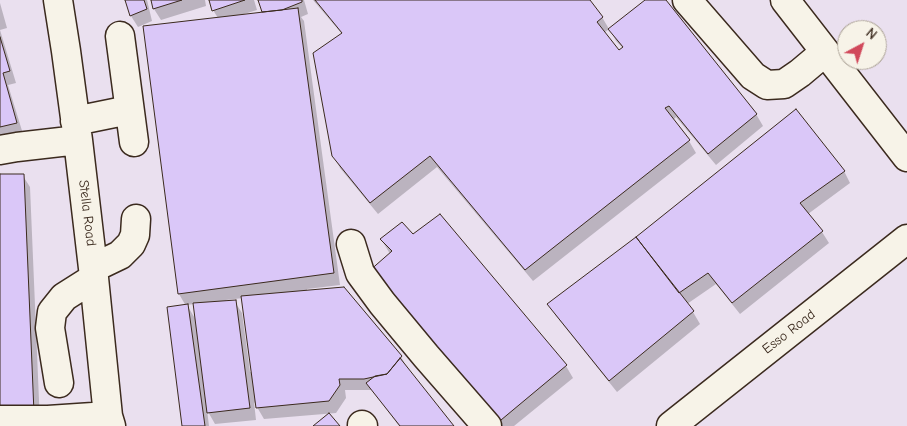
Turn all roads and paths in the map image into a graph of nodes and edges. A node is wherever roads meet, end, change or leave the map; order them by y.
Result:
1 (58, 0) edge
2 (687, 0) edge
3 (785, 0) edge
4 (120, 36) dead end
5 (825, 52) junction
6 (129, 110) junction
7 (76, 131) junction
8 (134, 142) dead end
9 (0, 150) edge
10 (907, 157) edge
11 (136, 219) dead end
12 (907, 239) edge
13 (351, 244) dead end
14 (94, 273) junction
15 (59, 383) dead end
16 (0, 420) edge
17 (110, 421) edge
18 (488, 426) edge
19 (671, 426) edge

1 - 7 street, Stella Road
2 - 5 street
3 - 5 street
4 - 6 street
5 - 10 street
6 - 7 street
6 - 8 street
7 - 9 street
7 - 14 street, Stella Road
11 - 14 street
12 - 19 street, Esso Road
13 - 18 street
14 - 15 street
14 - 17 street, Stella Road
16 - 17 street

